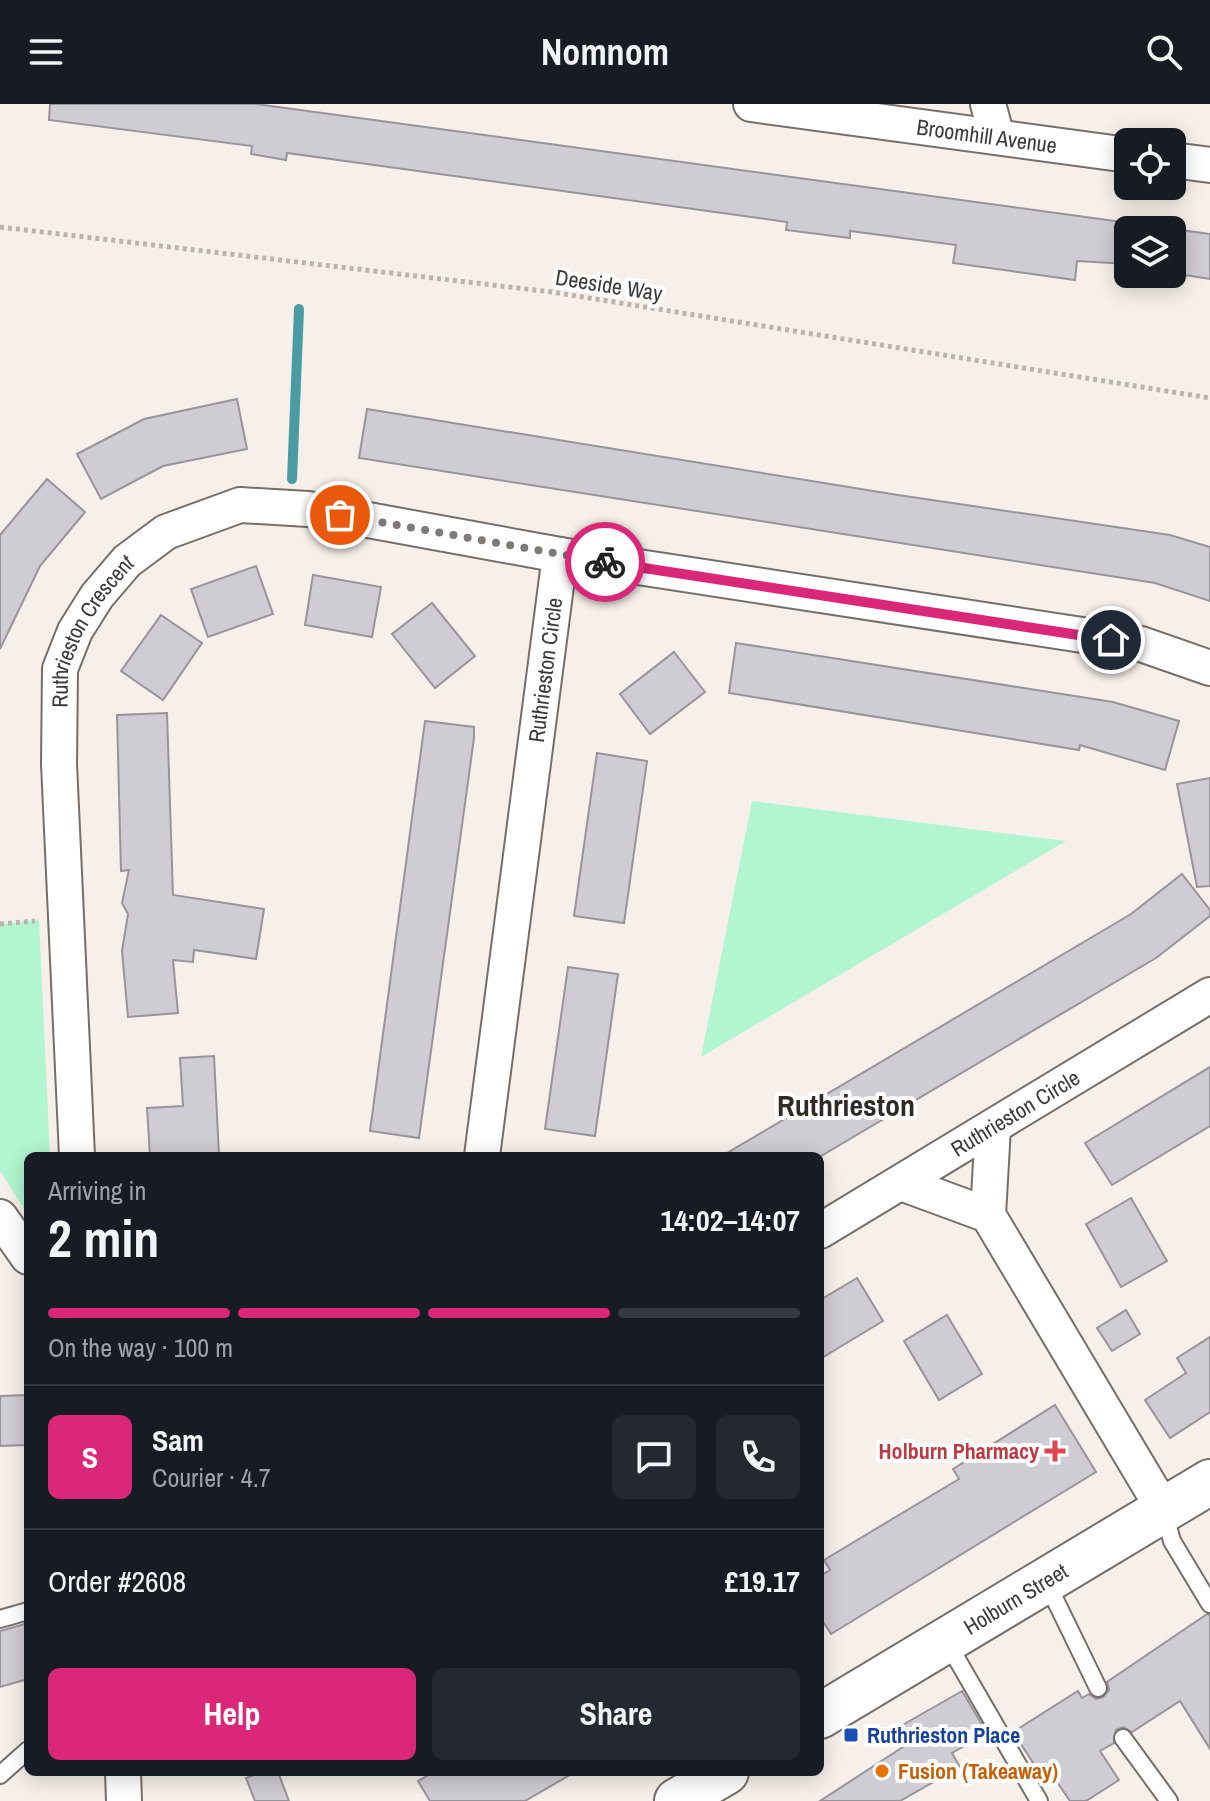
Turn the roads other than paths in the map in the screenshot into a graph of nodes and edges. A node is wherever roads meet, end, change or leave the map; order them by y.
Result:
1 (751, 104) edge
2 (988, 104) edge
3 (997, 137) junction
4 (1114, 153) edge
5 (1186, 162) edge
6 (1210, 165) edge
7 (560, 555) junction
8 (1210, 668) edge
9 (1210, 995) edge
10 (993, 1127) junction
11 (77, 1152) edge
12 (483, 1152) edge
13 (901, 1183) junction
14 (988, 1215) junction
15 (0, 1217) edge
16 (824, 1229) edge
17 (24, 1251) edge
18 (1210, 1482) edge
19 (1164, 1510) junction
20 (1045, 1580) junction
21 (1210, 1604) edge
22 (24, 1612) edge
23 (0, 1619) edge
24 (946, 1640) junction
25 (1098, 1688) dead end
26 (824, 1714) edge
27 (1123, 1738) dead end
28 (24, 1754) edge
29 (0, 1775) edge
30 (123, 1776) edge
31 (719, 1776) edge
32 (124, 1801) edge
33 (677, 1801) edge
34 (1039, 1801) edge
35 (1169, 1801) edge

1 - 3 street, Broomhill Avenue
2 - 3 street
3 - 4 street, Broomhill Avenue
5 - 6 street
7 - 8 street
7 - 11 street, Ruthrieston Crescent
7 - 12 street, Ruthrieston Circle
9 - 10 street, Ruthrieston Circle
10 - 13 street, Ruthrieston Circle
10 - 14 street
13 - 14 street
13 - 16 street, Ruthrieston Circle
14 - 19 street
15 - 17 street
18 - 19 street, Holburn Street
19 - 20 street, Holburn Street
19 - 21 lane
20 - 24 street, Holburn Street
20 - 25 lane
22 - 23 lane
24 - 26 street, Holburn Street
24 - 34 lane
27 - 35 lane
28 - 29 lane
30 - 32 street
31 - 33 street

